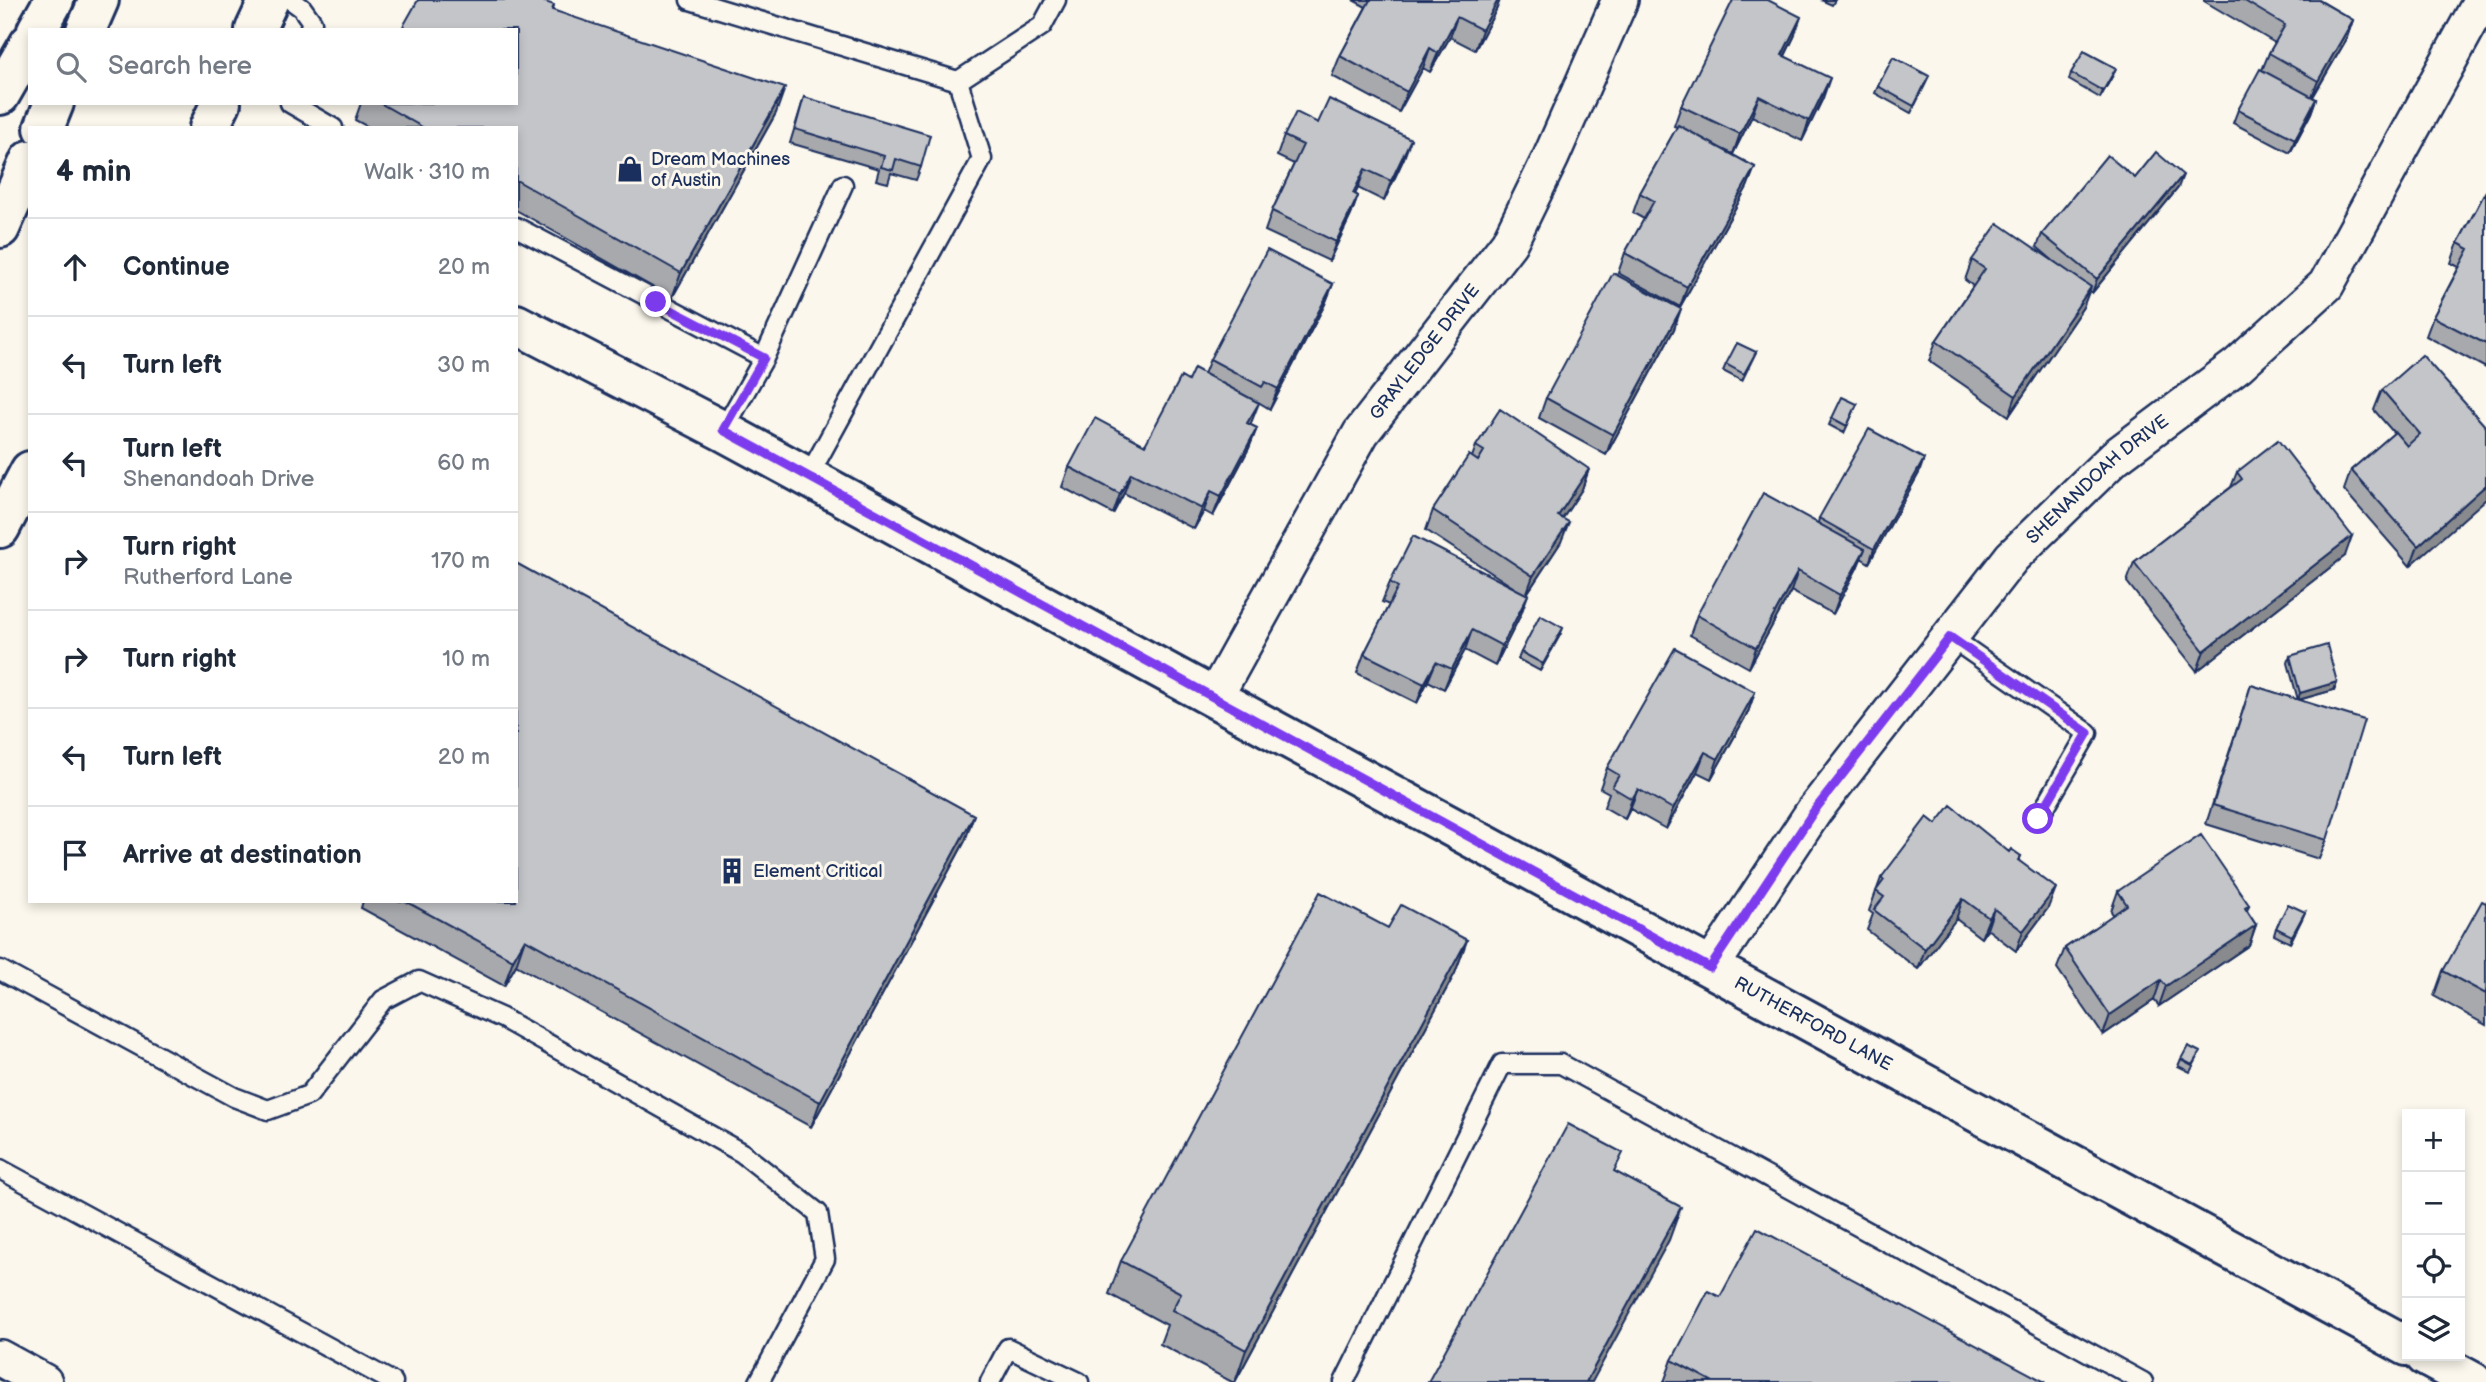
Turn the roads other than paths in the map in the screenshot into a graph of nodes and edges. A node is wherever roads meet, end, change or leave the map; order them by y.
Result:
1 (54, 0) edge
2 (99, 0) edge
3 (269, 0) edge
4 (291, 0) edge
5 (690, 0) edge
6 (1056, 0) edge
7 (1620, 0) edge
8 (2482, 0) edge
9 (38, 28) edge
10 (87, 28) edge
11 (256, 28) edge
12 (310, 28) edge
13 (28, 46) edge
14 (958, 81) junction
15 (0, 95) edge
16 (53, 105) edge
17 (220, 105) edge
18 (292, 105) edge
19 (45, 126) edge
20 (210, 126) edge
21 (329, 126) edge
22 (28, 165) edge
23 (843, 185) dead end
24 (0, 228) edge
25 (518, 228) edge
26 (518, 325) edge
27 (764, 358) junction
28 (723, 430) junction
29 (28, 475) edge
30 (808, 477) junction
31 (0, 528) edge
32 (1950, 637) junction
33 (1214, 698) junction
34 (2038, 819) dead end
35 (1710, 968) junction
36 (0, 970) edge
37 (0, 1169) edge
38 (2402, 1343) edge
39 (0, 1358) edge
40 (2434, 1361) edge
41 (44, 1382) edge
42 (393, 1382) edge
43 (759, 1382) edge
44 (990, 1382) edge
45 (1079, 1382) edge
46 (1344, 1382) edge
47 (2143, 1382) edge
48 (2473, 1382) edge

1 - 9 main road
2 - 10 main road
3 - 11 main road
4 - 12 lane
5 - 14 lane
6 - 14 lane
7 - 33 street, GRAYLEDGE DRIVE
8 - 32 street, SHENANDOAH DRIVE
13 - 15 main road
14 - 30 lane
16 - 19 main road
17 - 20 main road
18 - 21 lane
22 - 24 main road
23 - 27 lane
25 - 27 lane
26 - 28 main road, RUTHERFORD LANE
27 - 28 lane
28 - 30 main road, RUTHERFORD LANE
29 - 31 main road
30 - 33 main road, RUTHERFORD LANE
32 - 34 lane
32 - 35 street, SHENANDOAH DRIVE
33 - 35 main road, RUTHERFORD LANE
35 - 38 main road, RUTHERFORD LANE
36 - 43 lane
37 - 42 lane
39 - 41 street
40 - 48 main road
44 - 45 lane
46 - 47 lane

